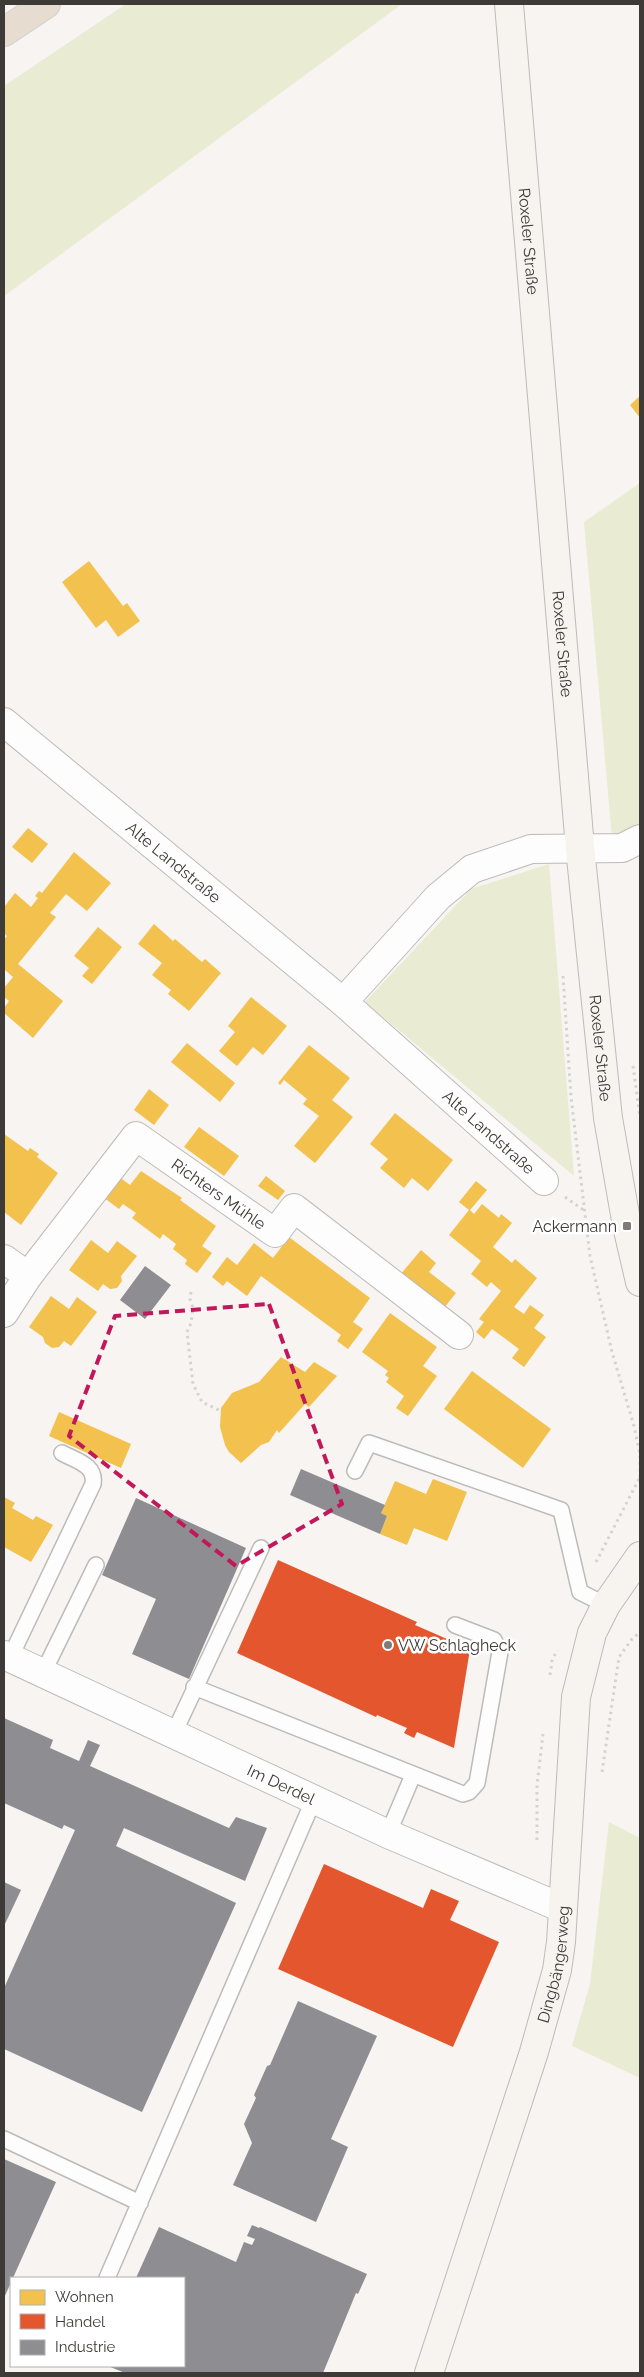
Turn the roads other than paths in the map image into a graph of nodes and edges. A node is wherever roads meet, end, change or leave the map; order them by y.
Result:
1 (46, 4) edge
2 (509, 4) edge
3 (4, 32) edge
4 (4, 722) edge
5 (640, 839) edge
6 (580, 848) junction
7 (343, 1002) junction
8 (544, 1181) dead end
9 (4, 1259) edge
10 (28, 1276) junction
11 (640, 1282) edge
12 (4, 1313) edge
13 (459, 1335) dead end
14 (62, 1453) dead end
15 (355, 1471) dead end
16 (261, 1548) dead end
17 (640, 1556) edge
18 (96, 1565) dead end
19 (606, 1605) junction
20 (455, 1625) dead end
21 (7, 1657) edge
22 (43, 1673) junction
23 (194, 1687) junction
24 (173, 1735) junction
25 (413, 1775) junction
26 (314, 1799) junction
27 (388, 1834) junction
28 (562, 1908) junction
29 (4, 2138) edge
30 (140, 2203) junction
31 (107, 2277) edge
32 (429, 2373) edge

1 - 3 highway
2 - 6 main road, Roxeler Straße
4 - 7 street, Alte Landstraße
5 - 6 street
6 - 7 street
6 - 11 main road, Roxeler Straße
7 - 8 street, Alte Landstraße
9 - 10 street
10 - 12 street, Richters Mühle
10 - 13 street, Richters Mühle
14 - 21 lane
15 - 19 lane
16 - 23 lane
17 - 19 main road, Dingbängerweg
18 - 22 lane
19 - 28 main road, Dingbängerweg
20 - 25 lane
21 - 22 street, Im Derdel
22 - 24 street, Im Derdel
23 - 24 lane
23 - 25 lane
24 - 26 street, Im Derdel
25 - 27 lane
26 - 27 street, Im Derdel
26 - 30 lane
27 - 28 street, Im Derdel
28 - 32 main road, Dingbängerweg
29 - 30 lane
30 - 31 lane

